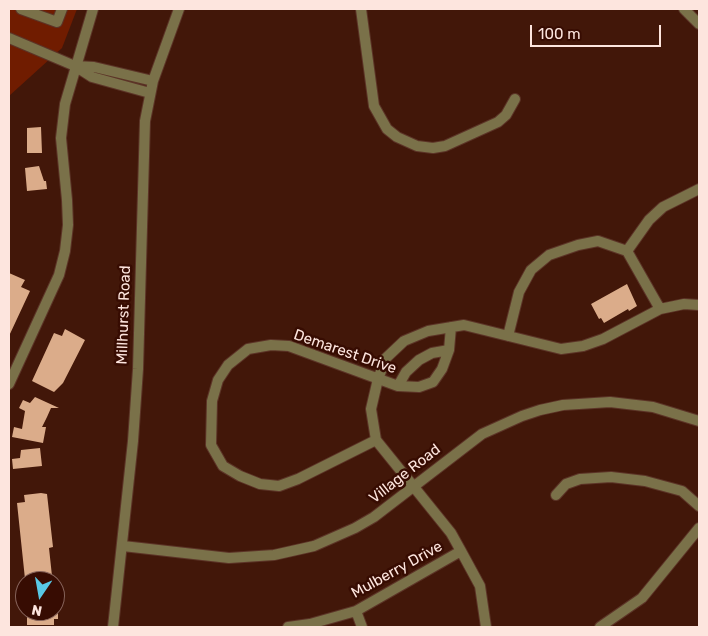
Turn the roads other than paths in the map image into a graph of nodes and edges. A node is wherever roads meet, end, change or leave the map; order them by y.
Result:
1 (21, 9) edge
2 (62, 9) edge
3 (93, 9) edge
4 (179, 9) edge
5 (362, 9) edge
6 (684, 9) edge
7 (699, 24) edge
8 (9, 38) edge
9 (75, 66) junction
10 (153, 81) junction
11 (150, 93) junction
12 (515, 99) dead end
13 (699, 189) edge
14 (627, 251) junction
15 (699, 305) edge
16 (660, 309) junction
17 (451, 327) junction
18 (508, 336) junction
19 (449, 350) junction
20 (378, 379) junction
21 (9, 384) edge
22 (398, 386) junction
23 (699, 421) edge
24 (376, 440) junction
25 (414, 487) junction
26 (556, 495) dead end
27 (699, 506) edge
28 (699, 528) edge
29 (122, 546) junction
30 (461, 551) junction
31 (356, 611) junction
32 (113, 627) edge
33 (288, 627) edge
34 (362, 627) edge
35 (486, 627) edge
36 (600, 627) edge

1 - 2 street
3 - 9 street
4 - 10 street, Millhurst Road
5 - 12 street
6 - 7 street
8 - 9 street
9 - 10 street
9 - 11 street
9 - 21 street
10 - 11 street, Millhurst Road
11 - 29 street, Millhurst Road
13 - 14 street
14 - 16 street
14 - 18 street
15 - 16 street
16 - 18 street
17 - 18 street
17 - 19 street, Demarest Drive
17 - 20 street
19 - 22 street
19 - 22 street, Demarest Drive
20 - 22 street, Demarest Drive
20 - 24 street
20 - 24 street, Demarest Drive
23 - 25 street, Village Road
24 - 25 street
25 - 29 street, Village Road
25 - 30 street
26 - 27 street
28 - 36 street
29 - 32 street, Millhurst Road
30 - 31 street, Mulberry Drive
30 - 35 street
31 - 33 street, Mulberry Drive
31 - 34 street

